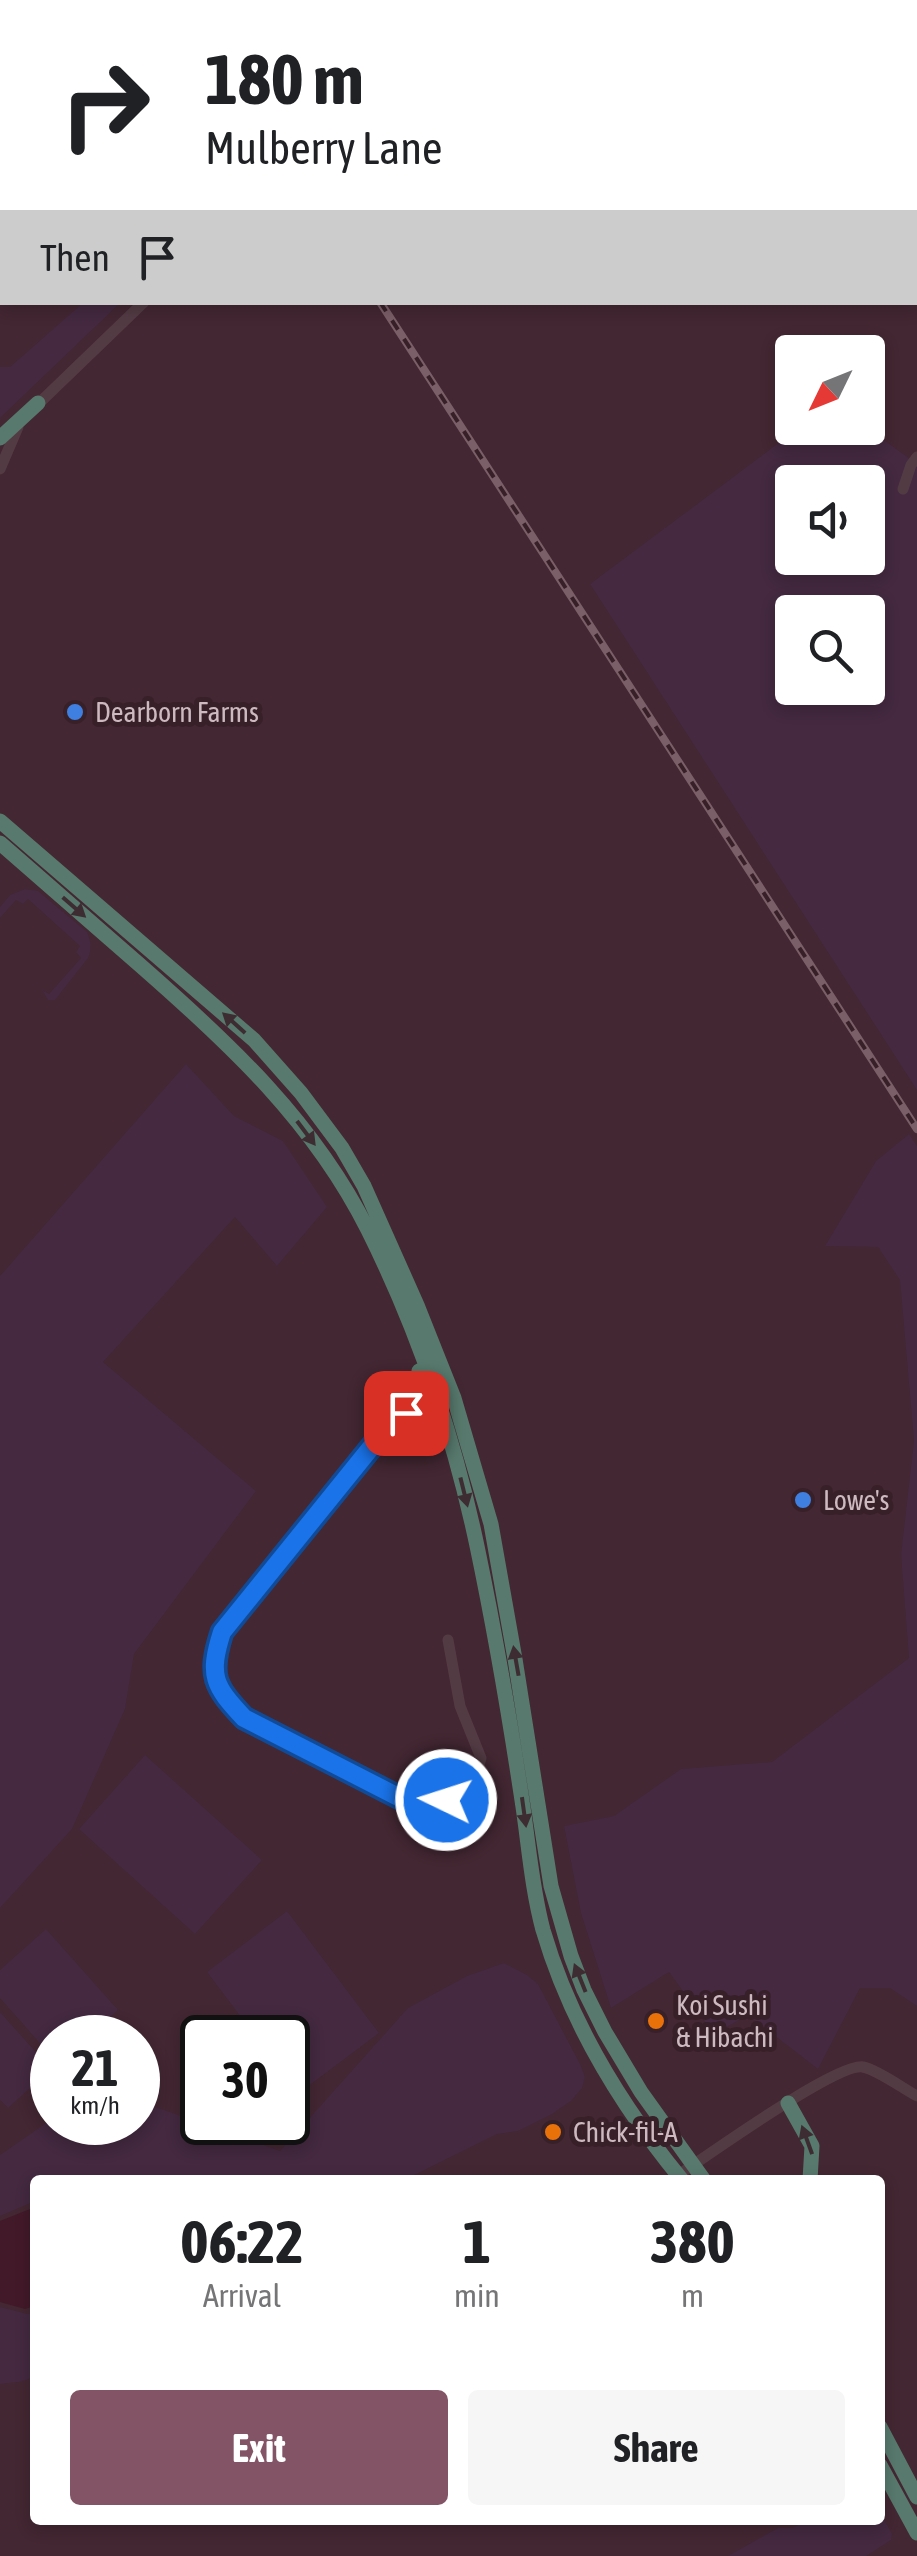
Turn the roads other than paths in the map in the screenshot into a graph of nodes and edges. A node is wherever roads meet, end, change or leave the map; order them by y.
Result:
1 (141, 305) edge
2 (38, 403) junction
3 (0, 438) edge
4 (917, 457) edge
5 (0, 469) edge
6 (903, 489) dead end
7 (0, 821) edge
8 (0, 843) edge
9 (412, 1327) junction
10 (406, 1413) junction
11 (456, 1460) junction
12 (448, 1640) dead end
13 (917, 2096) edge
14 (788, 2103) junction
15 (694, 2165) junction
16 (675, 2175) edge
17 (681, 2175) edge
18 (701, 2175) edge
19 (811, 2175) edge
20 (885, 2436) edge
21 (885, 2474) edge
22 (917, 2497) edge
23 (917, 2534) edge

1 - 2 street
2 - 3 highway
2 - 5 street
4 - 6 street
15 -> 7 highway
8 -> 9 highway
9 - 10 highway
9 - 11 highway
10 - 11 highway
10 - 12 street
11 -> 16 highway
13 - 14 street
14 - 15 street
19 -> 14 highway
15 - 17 street
15 - 18 highway
20 - 22 highway
21 - 23 highway

